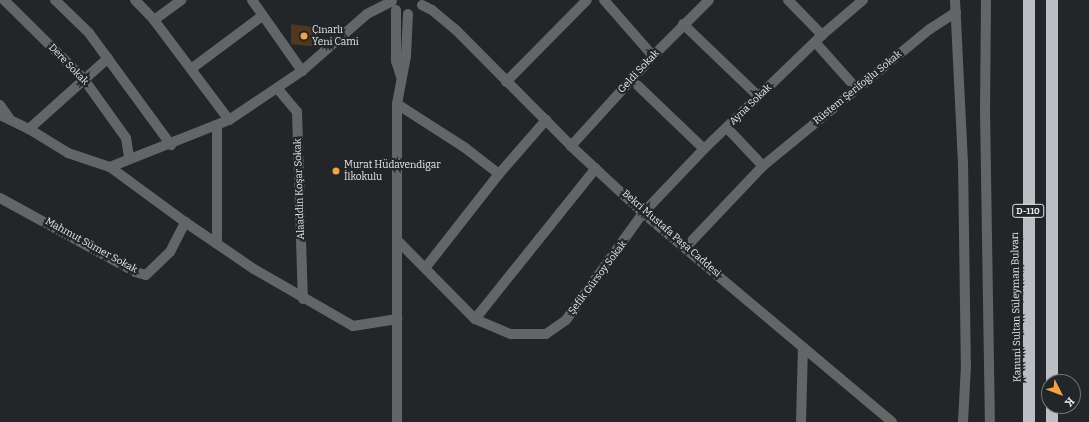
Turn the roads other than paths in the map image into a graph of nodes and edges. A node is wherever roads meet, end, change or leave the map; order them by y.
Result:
1 (4, 0) edge
2 (55, 0) edge
3 (134, 0) edge
4 (182, 0) edge
5 (587, 0) edge
6 (604, 0) edge
7 (709, 0) edge
8 (788, 0) edge
9 (863, 0) edge
10 (955, 0) edge
11 (986, 0) edge
12 (1029, 0) edge
13 (1052, 0) edge
14 (254, 1) edge
15 (423, 3) edge
16 (393, 4) edge
17 (956, 12) junction
18 (408, 14) junction
19 (262, 16) junction
20 (154, 20) junction
21 (683, 24) junction
22 (819, 39) junction
23 (653, 56) junction
24 (108, 58) junction
25 (191, 69) junction
26 (302, 71) junction
27 (401, 76) junction
28 (83, 78) junction
29 (631, 79) junction
30 (506, 82) junction
31 (277, 88) junction
32 (856, 88) junction
33 (759, 97) junction
34 (397, 104) junction
35 (0, 105) edge
36 (4, 117) edge
37 (229, 120) junction
38 (546, 120) junction
39 (217, 125) junction
40 (727, 128) junction
41 (29, 129) junction
42 (171, 145) junction
43 (571, 146) junction
44 (704, 149) junction
45 (129, 158) junction
46 (763, 166) junction
47 (110, 167) junction
48 (596, 168) junction
49 (499, 174) junction
50 (0, 198) edge
51 (643, 213) junction
52 (185, 222) junction
53 (397, 240) junction
54 (217, 244) junction
55 (686, 247) junction
56 (426, 267) junction
57 (303, 298) junction
58 (475, 319) junction
59 (397, 320) junction
60 (803, 347) junction
61 (1052, 374) edge
62 (397, 422) edge
63 (801, 422) edge
64 (892, 422) edge
65 (963, 422) edge
66 (990, 422) edge
67 (1029, 422) edge

1 - 28 street, Dere Sokak
2 - 24 street
3 - 20 street
4 - 20 street
5 - 30 street
6 - 23 street
7 - 21 street, Geldi Sokak
8 - 22 street
9 - 22 street, Ayna Sokak
10 - 17 street
11 - 66 street
12 - 67 highway, Kanuni Sultan Süleyman Bulvarı / D-110
13 - 61 highway, D-110
14 - 19 street
15 - 18 street
15 - 30 street, Bekri Mustafa Paşa Caddesi
16 - 18 street
16 - 26 street
16 - 27 street
17 - 32 street, Rüstem Şerifoğlu Sokak
17 - 65 street
18 - 27 street
19 - 25 street
19 - 26 street
20 - 25 street
21 - 23 street, Geldi Sokak
21 - 33 street
22 - 32 street
22 - 33 street, Ayna Sokak
23 - 29 street, Geldi Sokak
24 - 28 street
24 - 42 street
25 - 37 street
26 - 31 street
27 - 34 street
28 - 41 street
28 - 45 street, Dere Sokak
29 - 43 street, Geldi Sokak
29 - 44 street
30 - 38 street, Bekri Mustafa Paşa Caddesi
31 - 37 street
31 - 57 street, Alaaddin Koşar Sokak
32 - 46 street, Rüstem Şerifoğlu Sokak
33 - 40 street, Ayna Sokak
34 - 49 street
34 - 53 street
35 - 36 street
36 - 41 street
37 - 39 street
38 - 43 street, Bekri Mustafa Paşa Caddesi
38 - 49 street
39 - 42 street
39 - 54 street
40 - 44 street, Ayna Sokak
40 - 46 street
41 - 47 street
42 - 45 street
43 - 48 street, Bekri Mustafa Paşa Caddesi
44 - 51 street, Ayna Sokak
45 - 47 street
46 - 55 street, Rüstem Şerifoğlu Sokak
47 - 52 street
48 - 51 street, Bekri Mustafa Paşa Caddesi
48 - 58 street
49 - 56 street
50 - 52 street, Mahmut Sümer Sokak
51 - 55 street, Bekri Mustafa Paşa Caddesi
51 - 58 street, Şefik Gürsoy Sokak
52 - 54 street
53 - 56 street
53 - 59 street
54 - 57 street
55 - 60 street, Bekri Mustafa Paşa Caddesi
56 - 58 street
57 - 59 street
59 - 62 street
60 - 63 street
60 - 64 street, Bekri Mustafa Paşa Caddesi

